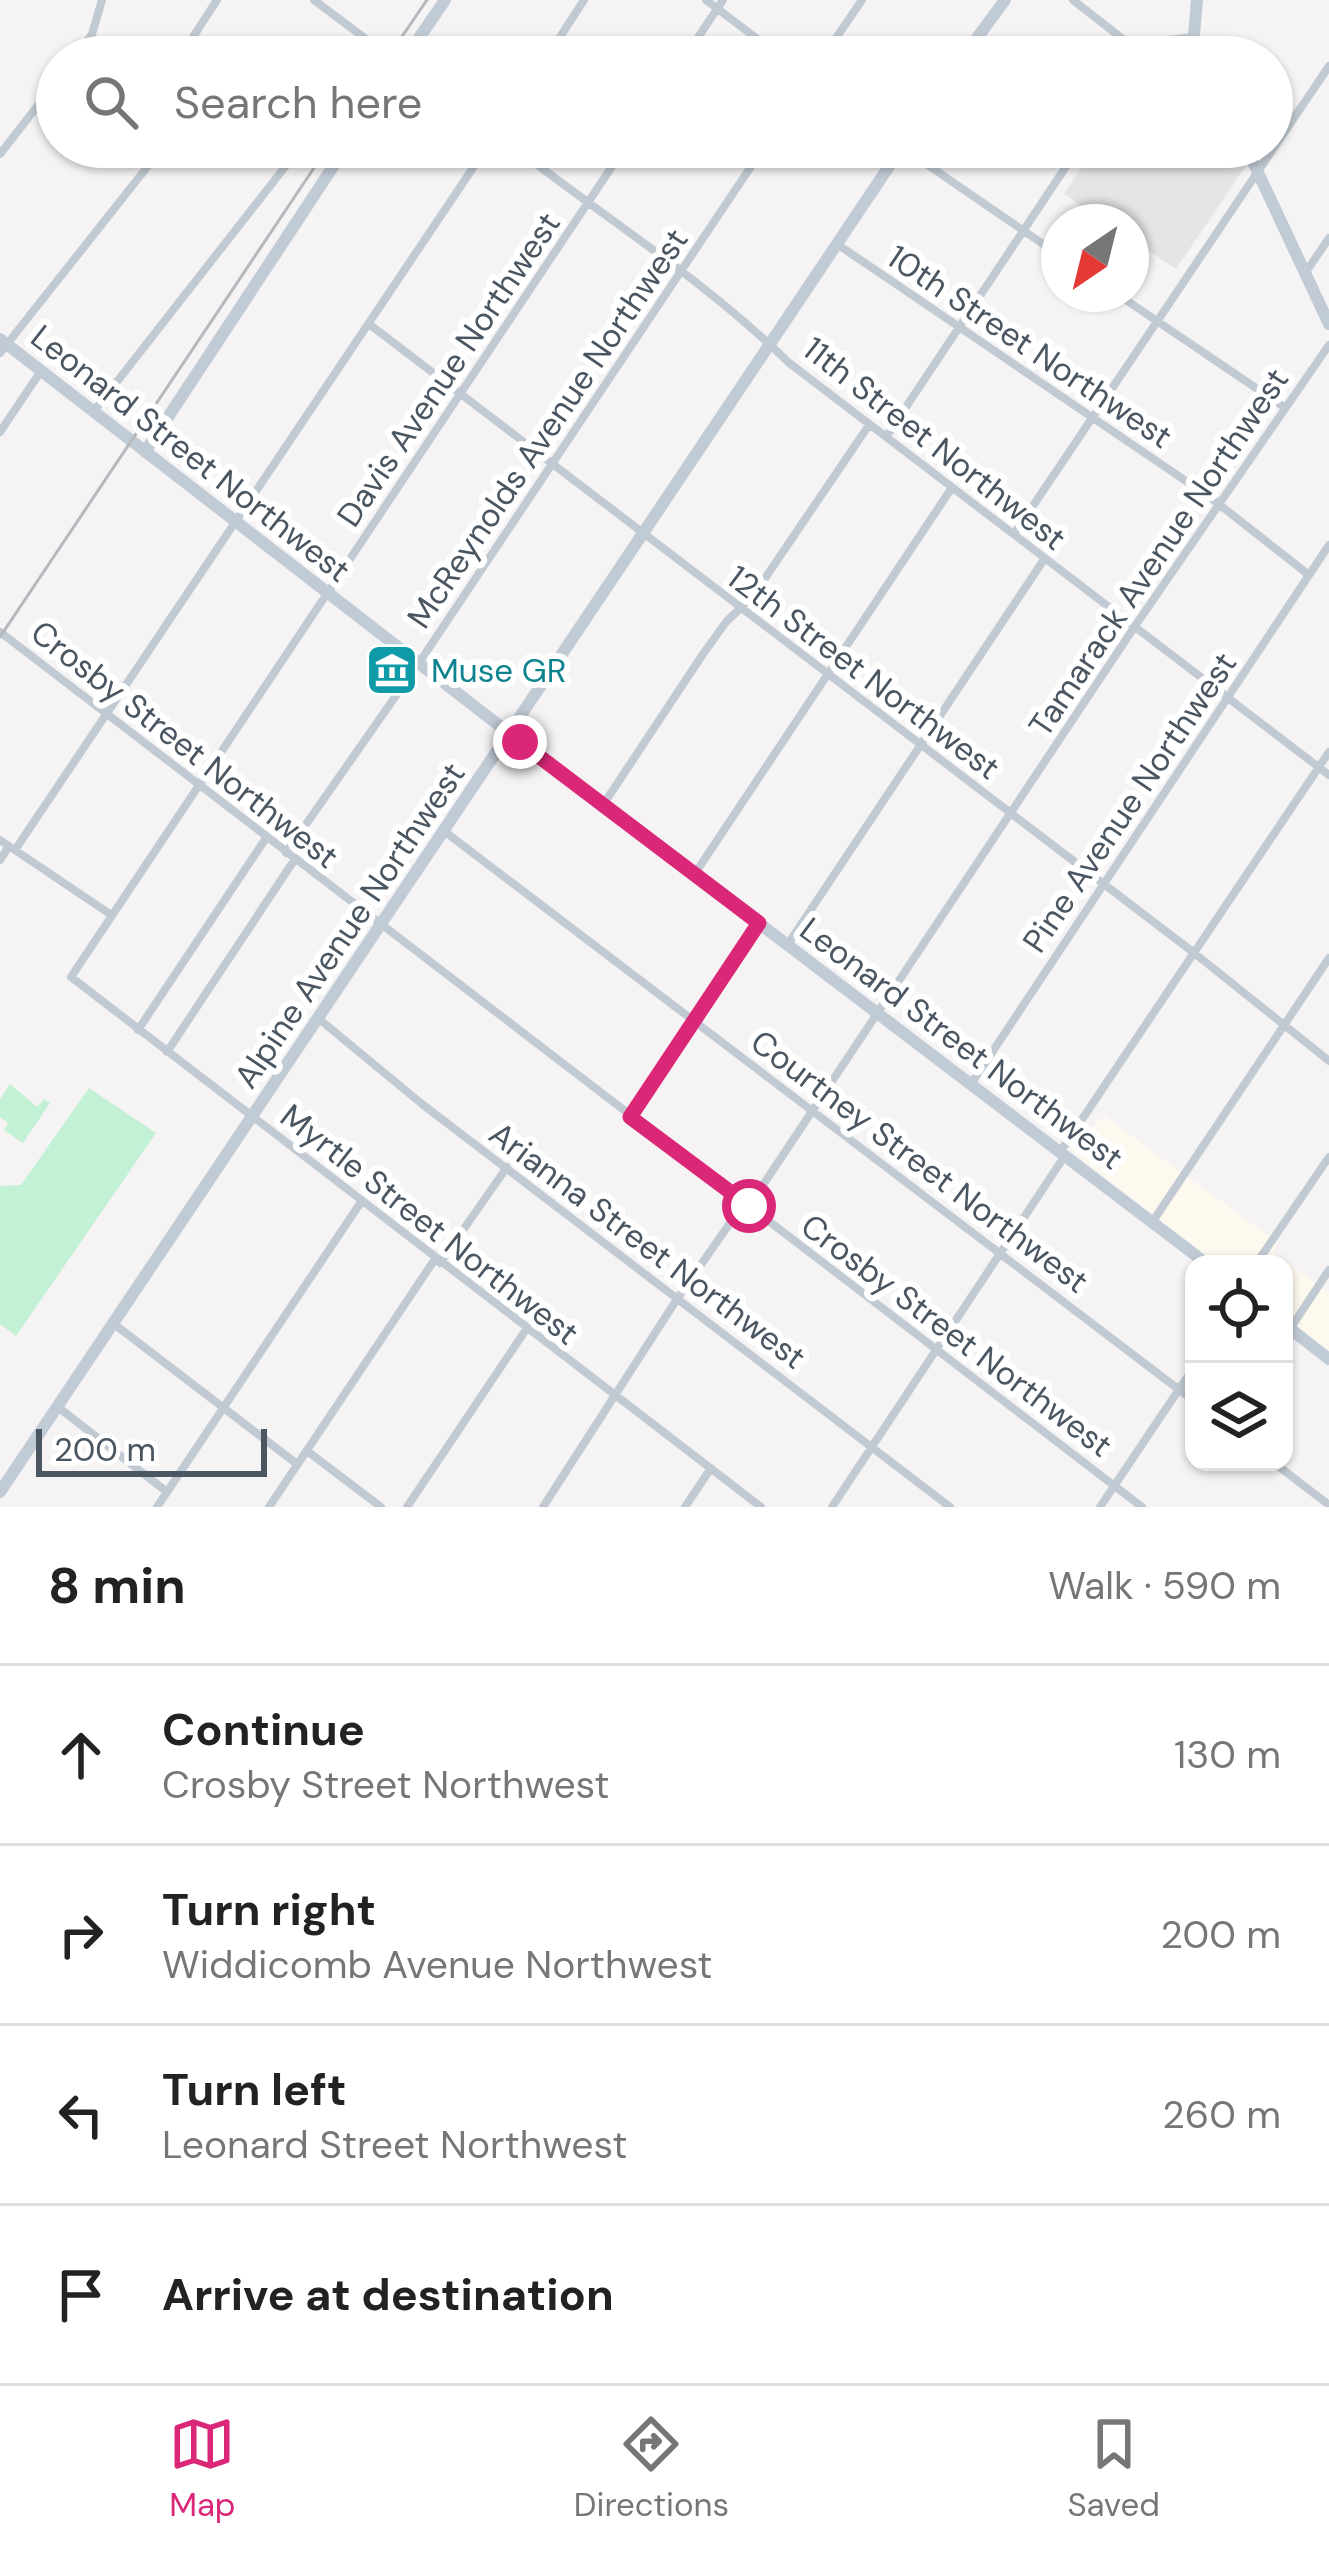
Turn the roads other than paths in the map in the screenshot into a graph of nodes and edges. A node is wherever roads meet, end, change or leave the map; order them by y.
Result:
1 (102, 0) edge
2 (217, 0) edge
3 (314, 0) edge
4 (445, 0) edge
5 (584, 0) edge
6 (706, 0) edge
7 (862, 0) edge
8 (1005, 0) edge
9 (1073, 0) edge
10 (1197, 0) edge
11 (720, 4) edge
12 (91, 36) edge
13 (193, 36) edge
14 (362, 36) edge
15 (420, 36) edge
16 (561, 36) edge
17 (699, 36) edge
18 (757, 36) edge
19 (838, 36) edge
20 (980, 36) edge
21 (1118, 36) edge
22 (1194, 36) edge
23 (1329, 66) edge
24 (36, 108) edge
25 (1293, 118) edge
26 (0, 154) edge
27 (147, 168) edge
28 (284, 168) edge
29 (332, 168) edge
30 (473, 168) edge
31 (542, 168) edge
32 (611, 168) edge
33 (750, 168) edge
34 (888, 168) edge
35 (932, 168) edge
36 (1065, 168) edge
37 (1258, 168) joint
38 (588, 202) junction
39 (1024, 231) junction
40 (1329, 238) edge
41 (1041, 242) edge
42 (837, 244) junction
43 (681, 272) junction
44 (1305, 273) junction
45 (1144, 312) edge
46 (1156, 320) junction
47 (369, 324) junction
48 (1329, 324) edge
49 (960, 328) junction
50 (772, 343) junction
51 (2, 346) edge
52 (1329, 346) edge
53 (41, 371) junction
54 (460, 393) junction
55 (1284, 407) junction
56 (94, 411) junction
57 (1094, 417) junction
58 (869, 425) junction
59 (0, 432) edge
60 (886, 437) junction
61 (145, 452) junction
62 (552, 464) junction
63 (952, 489) junction
64 (1219, 503) junction
65 (237, 523) junction
66 (643, 533) junction
67 (1014, 534) junction
68 (1329, 545) edge
69 (1045, 558) junction
70 (1310, 575) junction
71 (328, 592) junction
72 (740, 607) junction
73 (1135, 626) junction
74 (0, 632) edge
75 (418, 663) junction
76 (829, 674) junction
77 (1227, 698) junction
78 (107, 716) junction
79 (509, 734) junction
80 (921, 746) junction
81 (1329, 752) edge
82 (1319, 767) junction
83 (1329, 775) edge
84 (198, 784) junction
85 (603, 805) junction
86 (1011, 814) junction
87 (444, 831) junction
88 (266, 838) junction
89 (0, 840) edge
90 (12, 848) junction
91 (290, 856) junction
92 (0, 860) edge
93 (694, 874) junction
94 (1102, 884) junction
95 (110, 914) junction
96 (759, 923) junction
97 (381, 926) junction
98 (788, 944) junction
99 (1193, 952) junction
100 (1329, 958) edge
101 (71, 977) joint
102 (879, 1015) junction
103 (319, 1019) junction
104 (695, 1020) junction
105 (1285, 1024) junction
106 (138, 1030) junction
107 (166, 1052) junction
108 (1329, 1060) edge
109 (970, 1085) junction
110 (814, 1111) junction
111 (630, 1117) junction
112 (253, 1118) junction
113 (1062, 1154) junction
114 (1329, 1157) edge
115 (507, 1167) junction
116 (362, 1202) junction
117 (747, 1205) junction
118 (1152, 1222) junction
119 (999, 1252) junction
120 (1195, 1255) edge
121 (1262, 1255) edge
122 (438, 1261) junction
123 (1329, 1270) edge
124 (677, 1299) junction
125 (1293, 1318) edge
126 (114, 1324) junction
127 (527, 1328) junction
128 (1293, 1331) edge
129 (935, 1348) junction
130 (1329, 1359) edge
131 (1185, 1380) edge
132 (1179, 1389) junction
133 (1185, 1394) edge
134 (615, 1396) junction
135 (58, 1407) junction
136 (223, 1408) junction
137 (871, 1446) junction
138 (307, 1451) junction
139 (298, 1464) junction
140 (711, 1468) junction
141 (1285, 1471) edge
142 (1114, 1485) junction
143 (0, 1492) edge
144 (167, 1492) junction
145 (1329, 1505) edge
146 (157, 1507) edge
147 (269, 1507) edge
148 (381, 1507) edge
149 (406, 1507) edge
150 (543, 1507) edge
151 (685, 1507) edge
152 (761, 1507) edge
153 (832, 1507) edge
154 (950, 1507) edge
155 (1100, 1507) edge
156 (1142, 1507) edge

1 - 12 street
2 - 13 street
3 - 14 street
4 - 15 main road
5 - 16 street
6 - 11 street
7 - 19 street
8 - 20 main road
9 - 21 street
10 - 22 main road
11 - 17 street
11 - 18 street
23 - 25 street
24 - 26 street
27 - 51 street
28 - 56 street
29 - 61 main road
30 - 47 street
31 - 38 street, 11th Street Northwest
32 - 38 street, Davis Avenue Northwest
33 - 43 street, McReynolds Avenue Northwest
34 - 42 main road, Alpine Avenue Northwest
35 - 39 street
36 - 39 street
37 - 44 main road
37 - 46 street
38 - 43 street, 11th Street Northwest
38 - 54 street, Davis Avenue Northwest
39 - 41 street
39 - 49 street
40 - 44 street
42 - 49 street, 10th Street Northwest
42 - 50 main road, Alpine Avenue Northwest
43 - 50 street, 11th Street Northwest
43 - 62 street, McReynolds Avenue Northwest
44 - 48 main road
45 - 46 street
46 - 55 street
46 - 57 street
47 - 54 street, 12th Street Northwest
47 - 65 street
49 - 57 street, 10th Street Northwest
49 - 60 street
50 - 58 street, 11th Street Northwest
50 - 66 main road, Alpine Avenue Northwest
51 - 53 main road, Leonard Street Northwest
52 - 55 street, Tamarack Avenue Northwest
53 - 56 main road, Leonard Street Northwest
53 - 59 street
54 - 62 street, 12th Street Northwest
54 - 71 street, Davis Avenue Northwest
55 - 64 street, Tamarack Avenue Northwest
56 - 61 main road, Leonard Street Northwest
57 - 64 street, 10th Street Northwest
57 - 67 street
58 - 60 street, 11th Street Northwest
58 - 72 street
60 - 63 street, 11th Street Northwest
61 - 65 main road, Leonard Street Northwest
62 - 66 street, 12th Street Northwest
62 - 75 street, McReynolds Avenue Northwest
63 - 67 street, 11th Street Northwest
63 - 76 street
64 - 70 street, 10th Street Northwest
64 - 73 street, Tamarack Avenue Northwest
65 - 71 main road, Leonard Street Northwest
65 - 78 street
66 - 72 street, 12th Street Northwest
66 - 79 main road, Alpine Avenue Northwest
67 - 69 street, 11th Street Northwest
68 - 70 street, Pine Avenue Northwest
69 - 73 street, 11th Street Northwest
69 - 80 street
70 - 77 street, Pine Avenue Northwest
71 - 75 main road, Leonard Street Northwest
71 - 84 street, Davis Avenue Northwest
72 - 76 street, 12th Street Northwest
72 - 85 street
73 - 77 street, 11th Street Northwest
73 - 86 street, Tamarack Avenue Northwest
74 - 78 street, Crosby Street Northwest
75 - 79 main road, Leonard Street Northwest
75 - 91 street, McReynolds Avenue Northwest
76 - 80 street, 12th Street Northwest
76 - 93 street
77 - 82 street, 11th Street Northwest
77 - 94 street, Pine Avenue Northwest
78 - 84 street, Crosby Street Northwest
78 - 90 street
79 - 85 main road, Leonard Street Northwest
79 - 87 main road, Alpine Avenue Northwest
80 - 86 street, 12th Street Northwest
80 - 98 street
81 - 82 street
82 - 83 street, 11th Street Northwest
82 - 99 street
84 - 88 street, Crosby Street Northwest
84 - 95 street, Davis Avenue Northwest
85 - 93 main road, Leonard Street Northwest
86 - 94 street, 12th Street Northwest
86 - 102 street, Tamarack Avenue Northwest
87 - 97 main road, Alpine Avenue Northwest
87 - 104 street, Courtney Street Northwest
88 - 91 street, Crosby Street Northwest
88 - 106 street
89 - 90 street
90 - 92 street
90 - 95 street
91 - 97 street, Crosby Street Northwest
91 - 107 street, McReynolds Avenue Northwest
93 - 96 main road, Leonard Street Northwest
94 - 99 street, 12th Street Northwest
94 - 109 street, Pine Avenue Northwest
95 - 101 street, Davis Avenue Northwest
96 - 98 main road, Leonard Street Northwest
96 - 104 street
97 - 103 main road, Alpine Avenue Northwest
97 - 111 street, Crosby Street Northwest
98 - 102 main road, Leonard Street Northwest
99 - 105 street, 12th Street Northwest
99 - 113 street
100 - 105 street
101 - 106 street, Myrtle Street Northwest
102 - 109 main road, Leonard Street Northwest
102 - 110 street, Tamarack Avenue Northwest
103 - 112 main road, Alpine Avenue Northwest
103 - 115 street, Arianna Street Northwest
104 - 110 street, Courtney Street Northwest
104 - 111 street
105 - 108 street, 12th Street Northwest
105 - 118 street
106 - 107 street, Myrtle Street Northwest
107 - 112 street, Myrtle Street Northwest
109 - 113 main road, Leonard Street Northwest
110 - 117 street, Tamarack Avenue Northwest
110 - 119 street, Courtney Street Northwest
111 - 117 street, Crosby Street Northwest
112 - 116 street, Myrtle Street Northwest
112 - 126 main road, Alpine Avenue Northwest
113 - 118 main road, Leonard Street Northwest
113 - 119 street
114 - 121 street
115 - 122 street
115 - 124 street, Arianna Street Northwest
116 - 122 street, Myrtle Street Northwest
116 - 136 street
117 - 124 street, Tamarack Avenue Northwest
117 - 129 street, Crosby Street Northwest
118 - 120 main road, Leonard Street Northwest
119 - 129 street
119 - 132 street, Courtney Street Northwest
122 - 127 street, Myrtle Street Northwest
122 - 138 street
123 - 125 street
124 - 134 street, Tamarack Avenue Northwest
124 - 137 street, Arianna Street Northwest
126 - 135 main road, Alpine Avenue Northwest
126 - 136 street
127 - 134 street, Myrtle Street Northwest
127 - 149 street
128 - 130 main road
129 - 137 street
129 - 142 street, Crosby Street Northwest
131 - 132 street
132 - 133 street, Courtney Street Northwest
132 - 142 street
134 - 140 street, Myrtle Street Northwest
134 - 150 street, Tamarack Avenue Northwest
135 - 143 main road, Alpine Avenue Northwest
135 - 144 street
136 - 139 street
136 - 144 street
137 - 153 street
137 - 154 street, Arianna Street Northwest
138 - 139 street
138 - 148 street
139 - 147 street
140 - 151 street
140 - 152 street, Myrtle Street Northwest
141 - 145 street
142 - 155 street
142 - 156 street, Crosby Street Northwest
144 - 146 street

